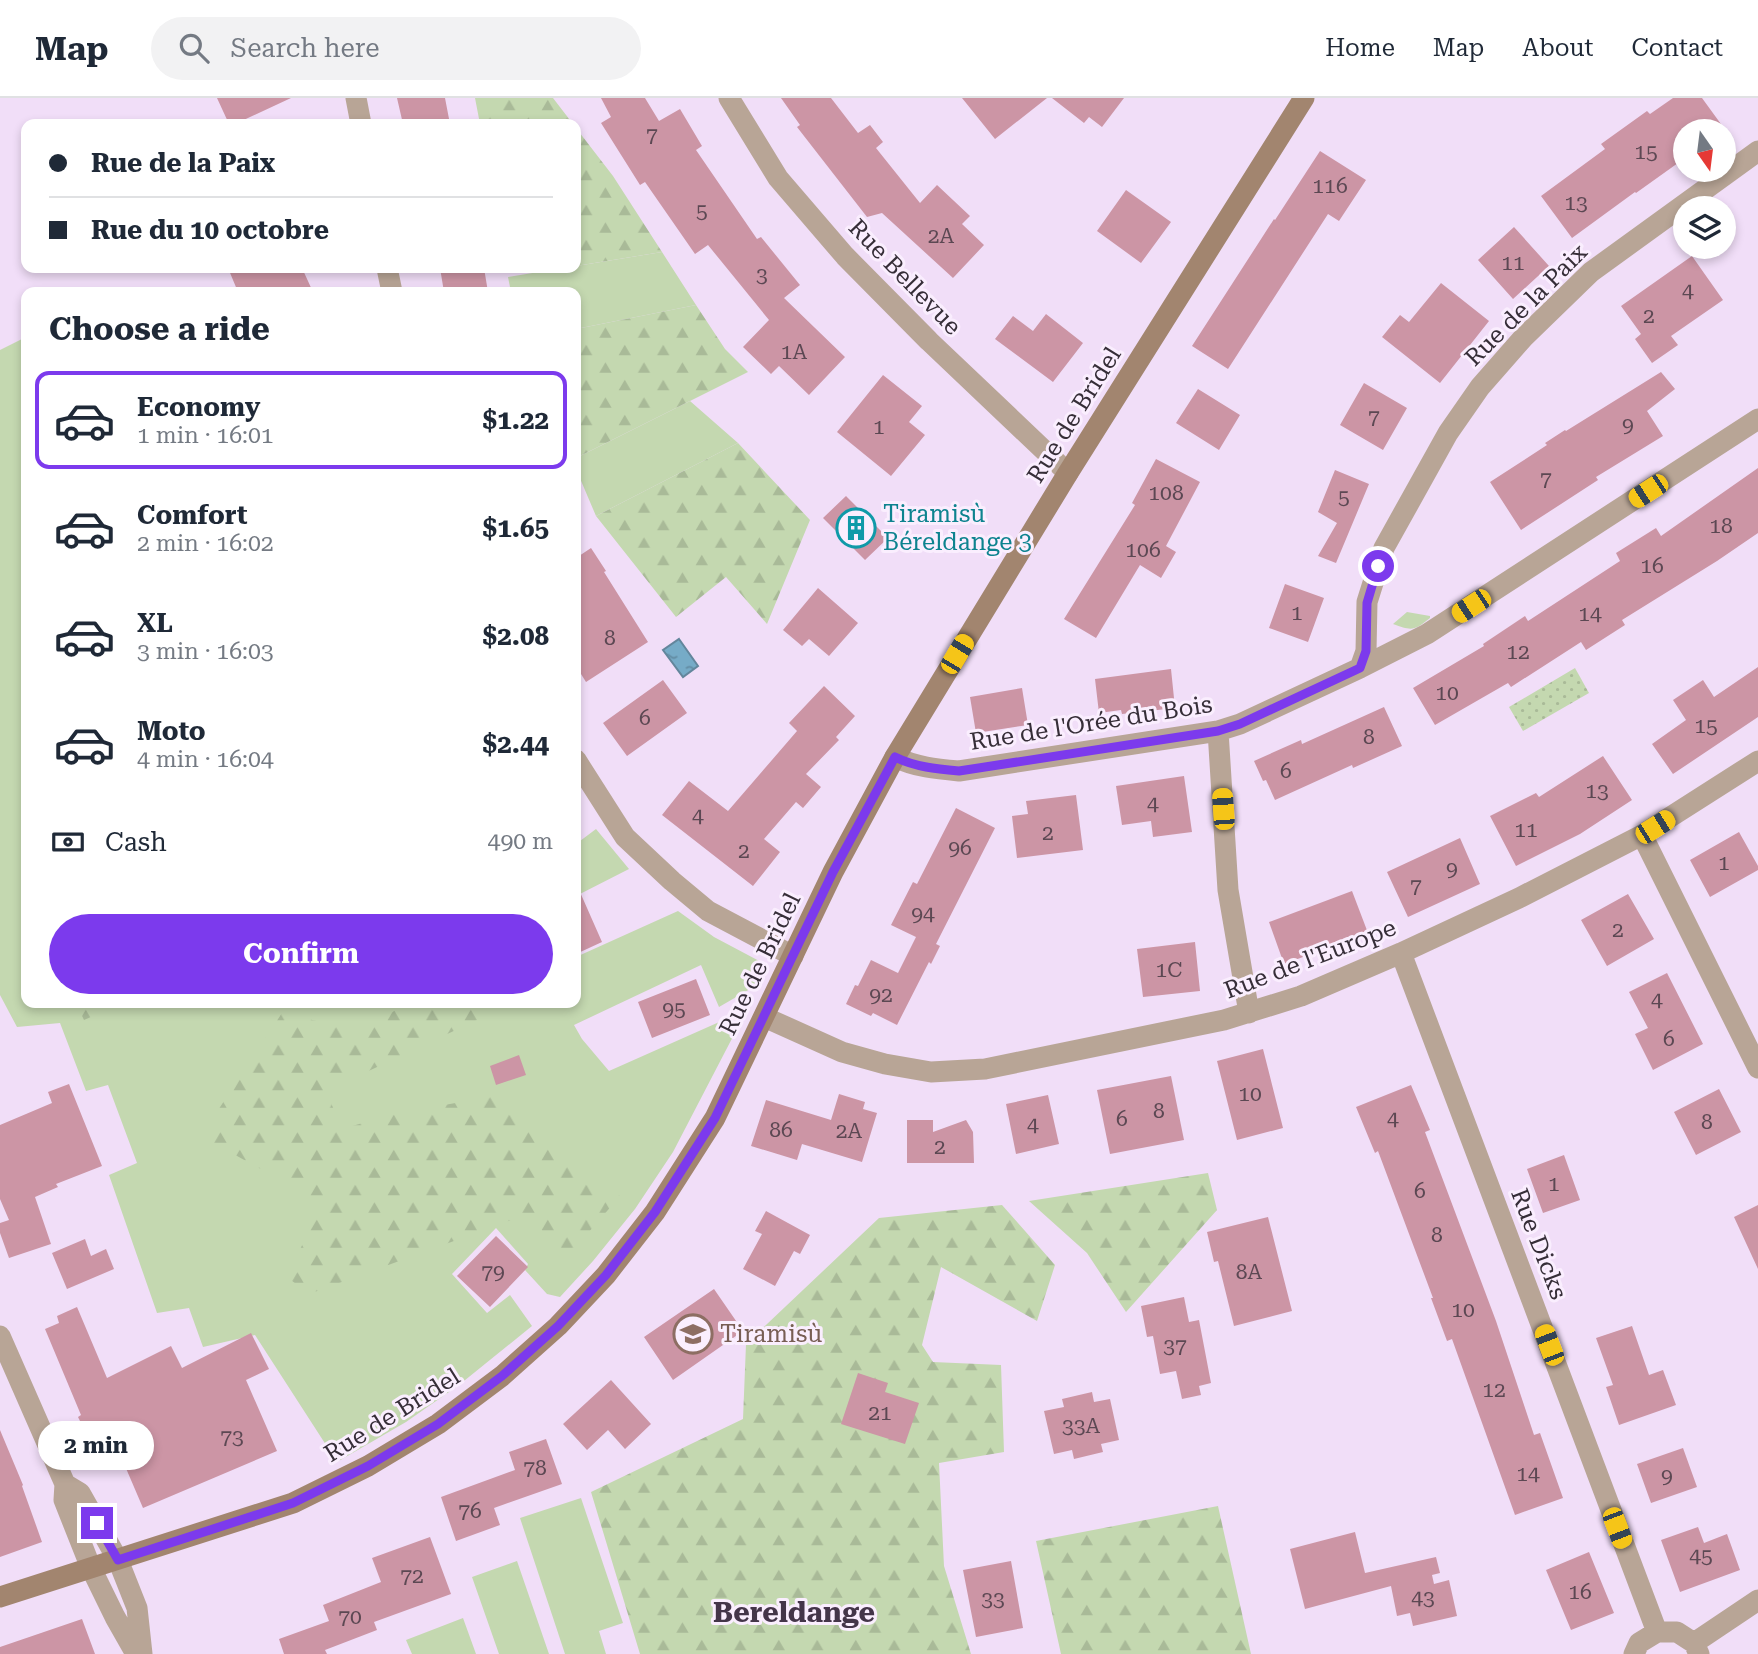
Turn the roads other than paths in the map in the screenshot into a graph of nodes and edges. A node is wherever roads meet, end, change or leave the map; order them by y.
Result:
1 (356, 98) edge
2 (729, 98) edge
3 (1304, 98) edge
4 (360, 119) edge
5 (1758, 151) edge
6 (1758, 419) edge
7 (1068, 472) junction
8 (1360, 668) junction
9 (1218, 731) junction
10 (895, 757) junction
11 (1758, 761) edge
12 (581, 768) edge
13 (1642, 835) junction
14 (1401, 953) junction
15 (793, 956) junction
16 (1249, 1013) junction
17 (764, 1017) junction
18 (1758, 1068) edge
19 (0, 1336) edge
20 (65, 1484) junction
21 (118, 1560) junction
22 (91, 1568) junction
23 (0, 1597) edge
24 (1758, 1600) edge
25 (1657, 1632) junction
26 (1696, 1648) edge
27 (136, 1654) edge
28 (142, 1654) edge
29 (1634, 1654) edge

1 - 4 street
2 - 7 street, Rue Bellevue
3 - 7 main road, Rue de Bridel
5 - 8 street, Rue de la Paix
6 - 8 street, Rue de l'Orée du Bois
7 - 10 main road, Rue de Bridel
8 - 9 street, Rue de l'Orée du Bois
9 - 10 street, Rue de l'Orée du Bois
9 - 16 street
10 - 15 main road, Rue de Bridel
11 - 13 street, Rue de l'Europe
12 - 15 street
13 - 14 street, Rue de l'Europe
13 - 18 street
14 - 16 street, Rue de l'Europe
14 - 25 street, Rue Dicks
15 - 17 main road, Rue de Bridel
16 - 17 street, Rue de l'Europe
17 - 21 main road, Rue de Bridel
19 - 20 street
20 - 21 street
20 - 22 street
21 - 22 main road, Rue de Bridel
21 - 28 street
22 - 23 main road, Rue de Bridel
22 - 27 street
24 - 26 street
25 - 26 street
25 - 29 street

